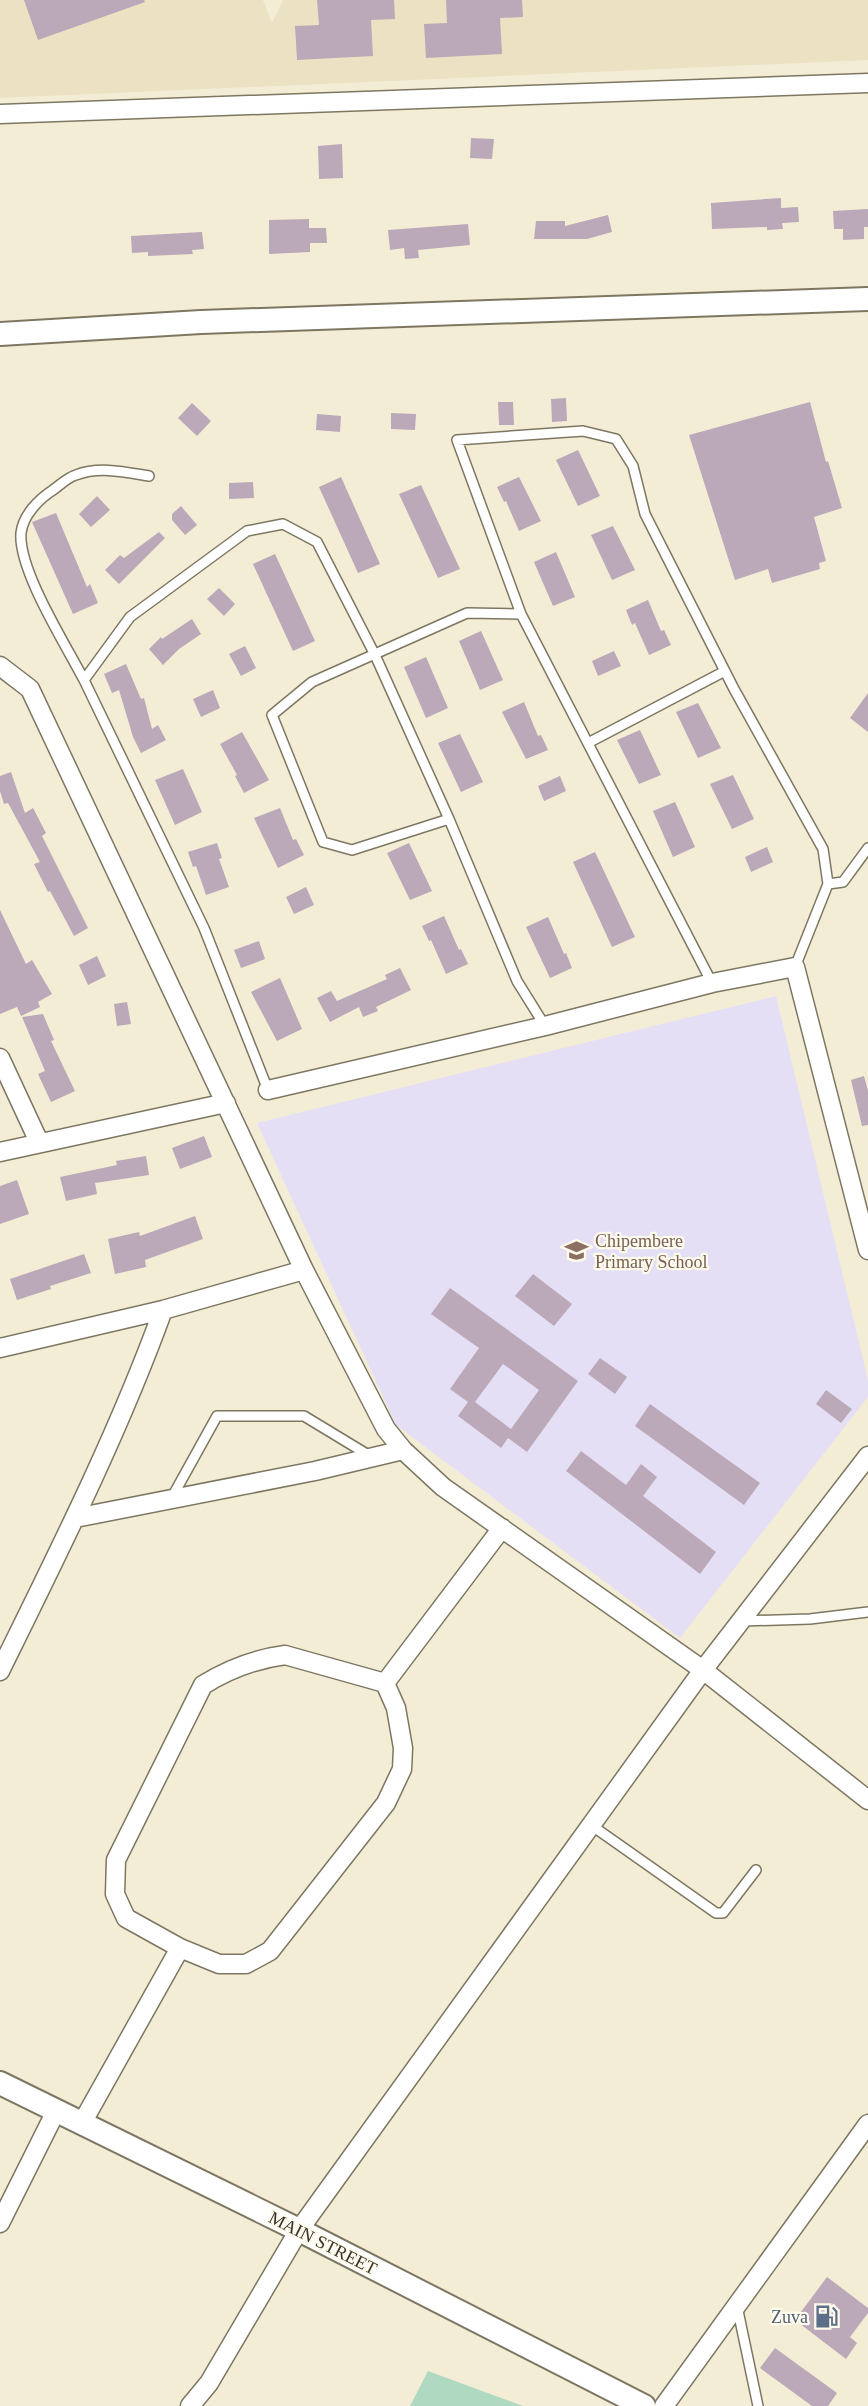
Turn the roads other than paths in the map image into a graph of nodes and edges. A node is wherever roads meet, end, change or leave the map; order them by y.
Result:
1 (868, 83) edge
2 (0, 114) edge
3 (868, 299) edge
4 (0, 334) edge
5 (149, 477) dead end
6 (521, 614) junction
7 (375, 655) junction
8 (0, 666) edge
9 (725, 671) junction
10 (84, 680) junction
11 (588, 743) junction
12 (449, 819) junction
13 (868, 848) edge
14 (828, 884) junction
15 (795, 967) junction
16 (712, 982) junction
17 (545, 1026) junction
18 (0, 1058) edge
19 (268, 1090) joint
20 (226, 1103) junction
21 (39, 1142) junction
22 (0, 1152) edge
23 (868, 1250) edge
24 (304, 1270) junction
25 (163, 1310) junction
26 (0, 1348) edge
27 (403, 1450) junction
28 (868, 1456) edge
29 (372, 1457) junction
30 (171, 1499) junction
31 (75, 1518) junction
32 (502, 1528) junction
33 (868, 1612) edge
34 (741, 1621) junction
35 (703, 1670) junction
36 (0, 1671) edge
37 (386, 1683) junction
38 (868, 1800) edge
39 (591, 1825) junction
40 (756, 1870) dead end
41 (180, 1948) junction
42 (0, 2083) edge
43 (56, 2111) junction
44 (82, 2123) junction
45 (868, 2124) edge
46 (0, 2223) edge
47 (299, 2230) junction
48 (737, 2305) junction
49 (190, 2406) edge
50 (644, 2406) edge
51 (664, 2406) edge
52 (758, 2406) edge

1 - 2 street
3 - 4 street
5 - 10 lane
6 - 7 lane
6 - 9 lane
6 - 11 lane
7 - 10 lane
7 - 12 lane
7 - 12 lane
8 - 20 street
9 - 11 lane
9 - 14 lane
10 - 19 lane
11 - 16 lane
12 - 17 lane
13 - 14 lane
14 - 15 lane
15 - 16 street
15 - 23 street
16 - 17 street
17 - 19 street
18 - 21 street
20 - 21 street
20 - 24 street
21 - 22 street
24 - 25 street
24 - 27 street
25 - 26 street
25 - 31 street
27 - 29 street
27 - 32 street
28 - 34 street
29 - 30 street
29 - 30 lane
30 - 31 street
31 - 36 street
32 - 35 street
32 - 37 street
33 - 34 lane
34 - 35 street
35 - 38 street
35 - 39 street
37 - 41 street
37 - 41 street
39 - 40 lane
39 - 47 street
41 - 44 street
42 - 43 street, MAIN STREET
43 - 44 street, MAIN STREET
43 - 46 street
44 - 47 street, MAIN STREET
45 - 48 street
47 - 49 street
47 - 50 street, MAIN STREET
48 - 51 street
48 - 52 lane

